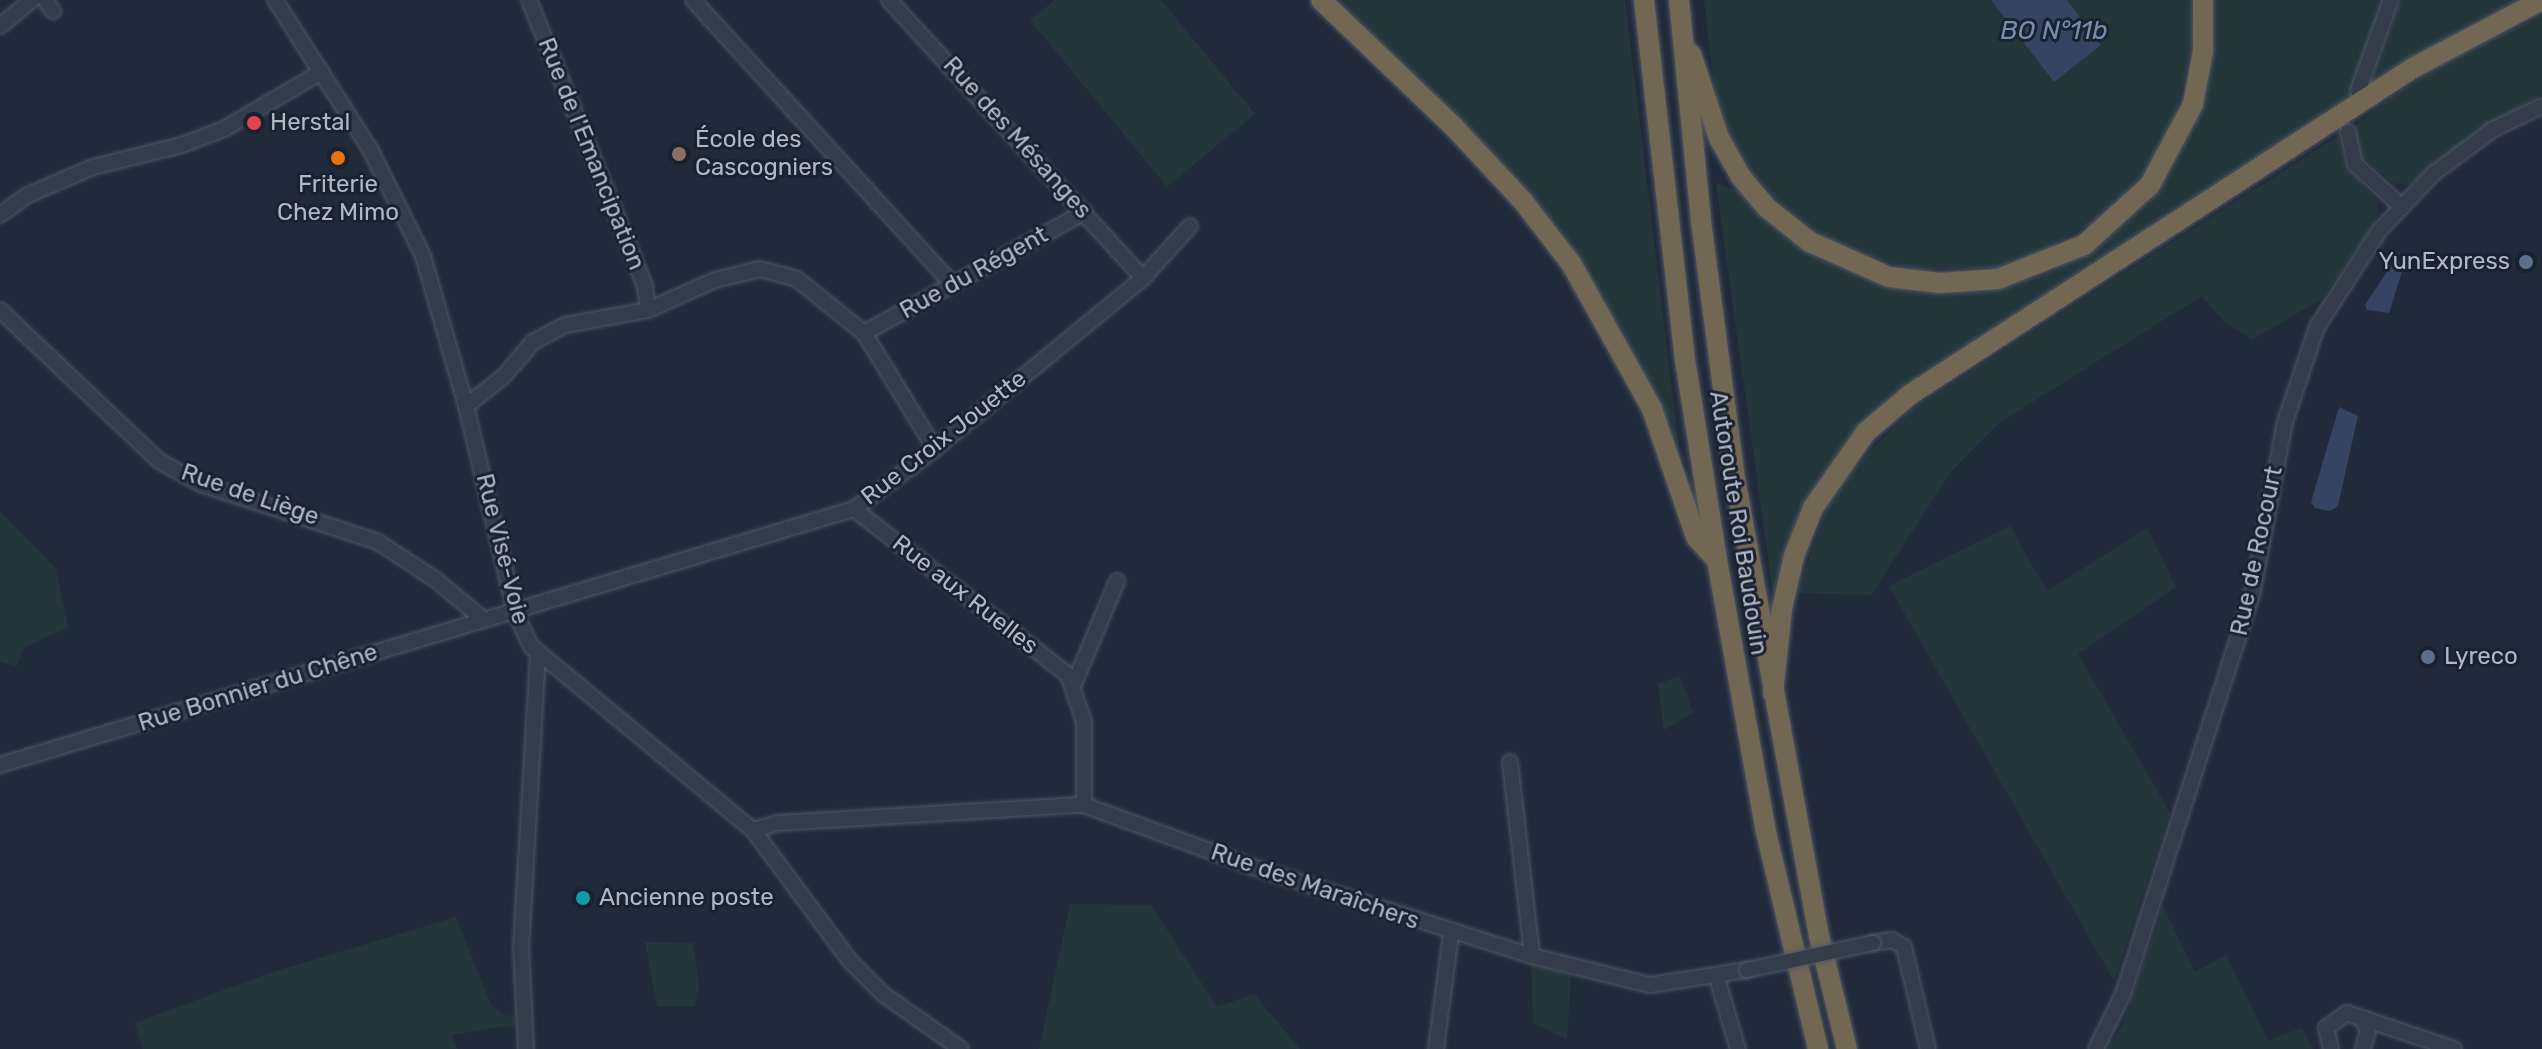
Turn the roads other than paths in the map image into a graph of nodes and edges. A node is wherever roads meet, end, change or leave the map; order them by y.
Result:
1 (32, 0) edge
2 (275, 0) edge
3 (529, 0) edge
4 (693, 0) edge
5 (889, 0) edge
6 (1321, 0) edge
7 (1644, 0) edge
8 (1679, 0) edge
9 (2203, 0) edge
10 (2391, 0) edge
11 (2542, 0) edge
12 (0, 26) edge
13 (1681, 30) junction
14 (321, 72) junction
15 (2358, 91) dead end
16 (2542, 106) edge
17 (2348, 132) dead end
18 (2402, 207) junction
19 (1085, 212) junction
20 (0, 215) edge
21 (1190, 226) dead end
22 (1143, 278) junction
23 (952, 284) junction
24 (0, 310) edge
25 (648, 310) junction
26 (864, 333) junction
27 (466, 406) junction
28 (935, 449) junction
29 (854, 509) junction
30 (1717, 560) junction
31 (1117, 581) dead end
32 (515, 612) junction
33 (484, 620) junction
34 (538, 655) junction
35 (1074, 684) junction
36 (1773, 693) junction
37 (1510, 762) dead end
38 (0, 765) edge
39 (1084, 805) junction
40 (753, 830) junction
41 (1451, 934) junction
42 (1532, 956) junction
43 (1717, 978) junction
44 (2361, 1018) junction
45 (526, 1049) edge
46 (961, 1049) edge
47 (1436, 1049) edge
48 (1738, 1049) edge
49 (1818, 1049) edge
50 (1847, 1049) edge
51 (1928, 1049) edge
52 (2096, 1049) edge
53 (2331, 1049) edge
54 (2363, 1049) edge
55 (2454, 1049) edge

1 - 12 street
2 - 14 street, Rue Visé-Voie
3 - 25 street, Rue de l'Emancipation
4 - 23 street
5 - 19 street, Rue des Mésanges
6 - 30 highway
7 - 30 highway, Autoroute Roi Baudouin
8 - 13 highway
9 - 13 highway
10 - 15 street
11 - 36 highway
13 - 36 highway
14 - 20 street
14 - 27 street, Rue Visé-Voie
16 - 18 street, Rue de Rocourt
17 - 18 street
18 - 52 street, Rue de Rocourt
19 - 22 street, Rue des Mésanges
19 - 23 street, Rue du Régent
21 - 22 street, Rue Croix Jouette
22 - 28 street, Rue Croix Jouette
23 - 26 street, Rue du Régent
24 - 33 street, Rue de Liège
25 - 26 street
25 - 27 street
26 - 28 street
27 - 32 street, Rue Visé-Voie
28 - 29 street, Rue Croix Jouette
29 - 32 street, Rue Croix Jouette
29 - 35 street, Rue aux Ruelles
30 - 49 highway, Autoroute Roi Baudouin
31 - 35 street
32 - 33 street, Rue Bonnier du Chêne
32 - 34 street, Rue Visé-Voie
33 - 38 street, Rue Bonnier du Chêne
34 - 40 street, Rue Visé-Voie
34 - 45 street
35 - 39 street
36 - 50 highway
37 - 42 street
39 - 40 street, Rue des Maraîchers
39 - 41 street, Rue des Maraîchers
40 - 46 street, Rue Visé-Voie
41 - 42 street, Rue des Maraîchers
41 - 47 street
42 - 43 street, Rue des Maraîchers
43 - 48 street
43 - 51 street, Rue des Maraîchers, bridge
44 - 53 street
44 - 54 street
44 - 55 street

